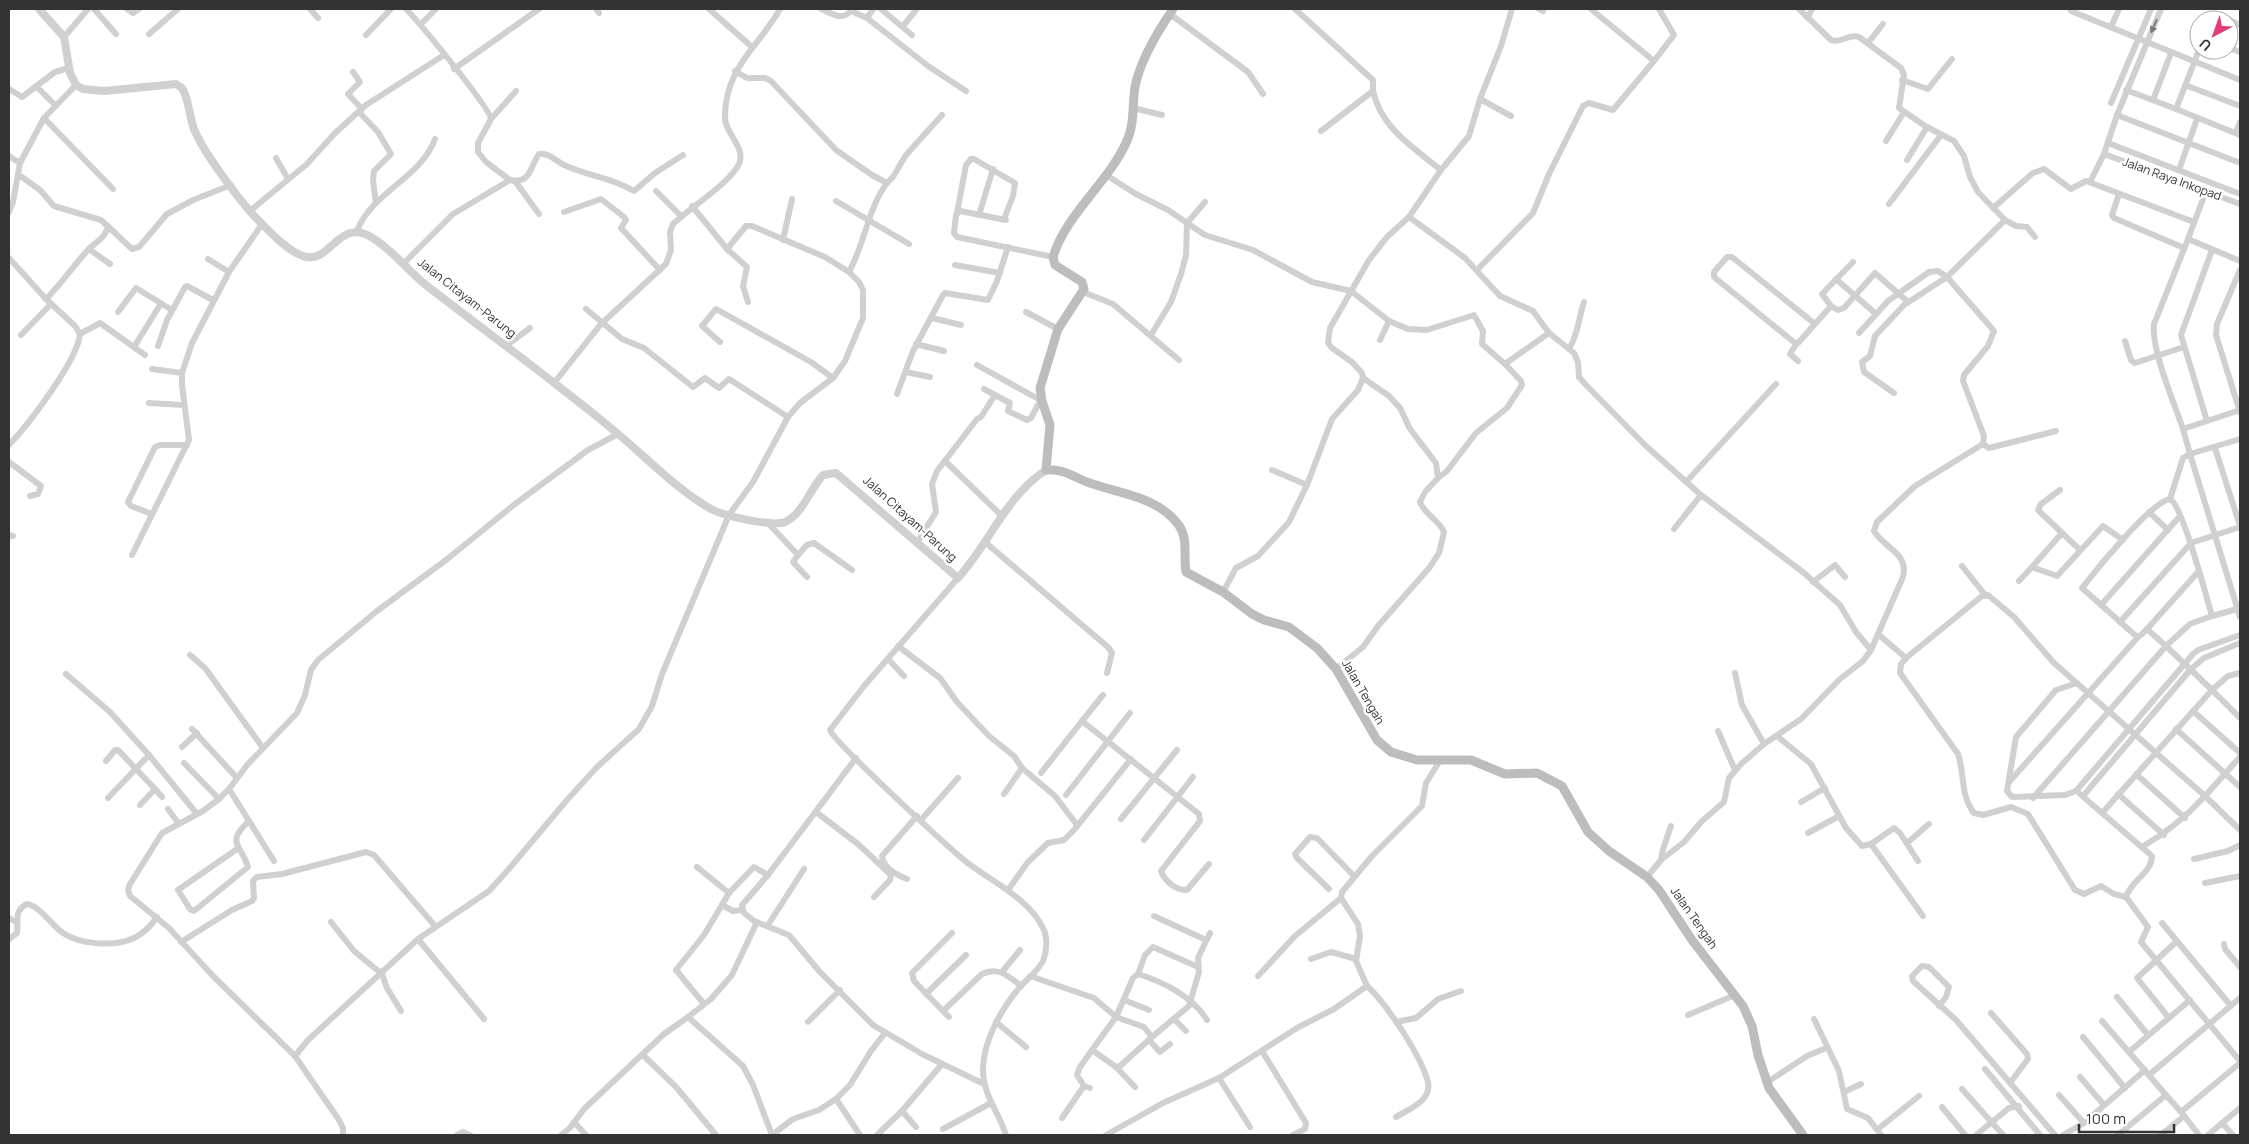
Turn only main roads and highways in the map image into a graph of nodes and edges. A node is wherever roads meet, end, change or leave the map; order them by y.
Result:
1 (1172, 11) edge
2 (1803, 1135) edge

1 - 2 main road, Jalan Tengah

